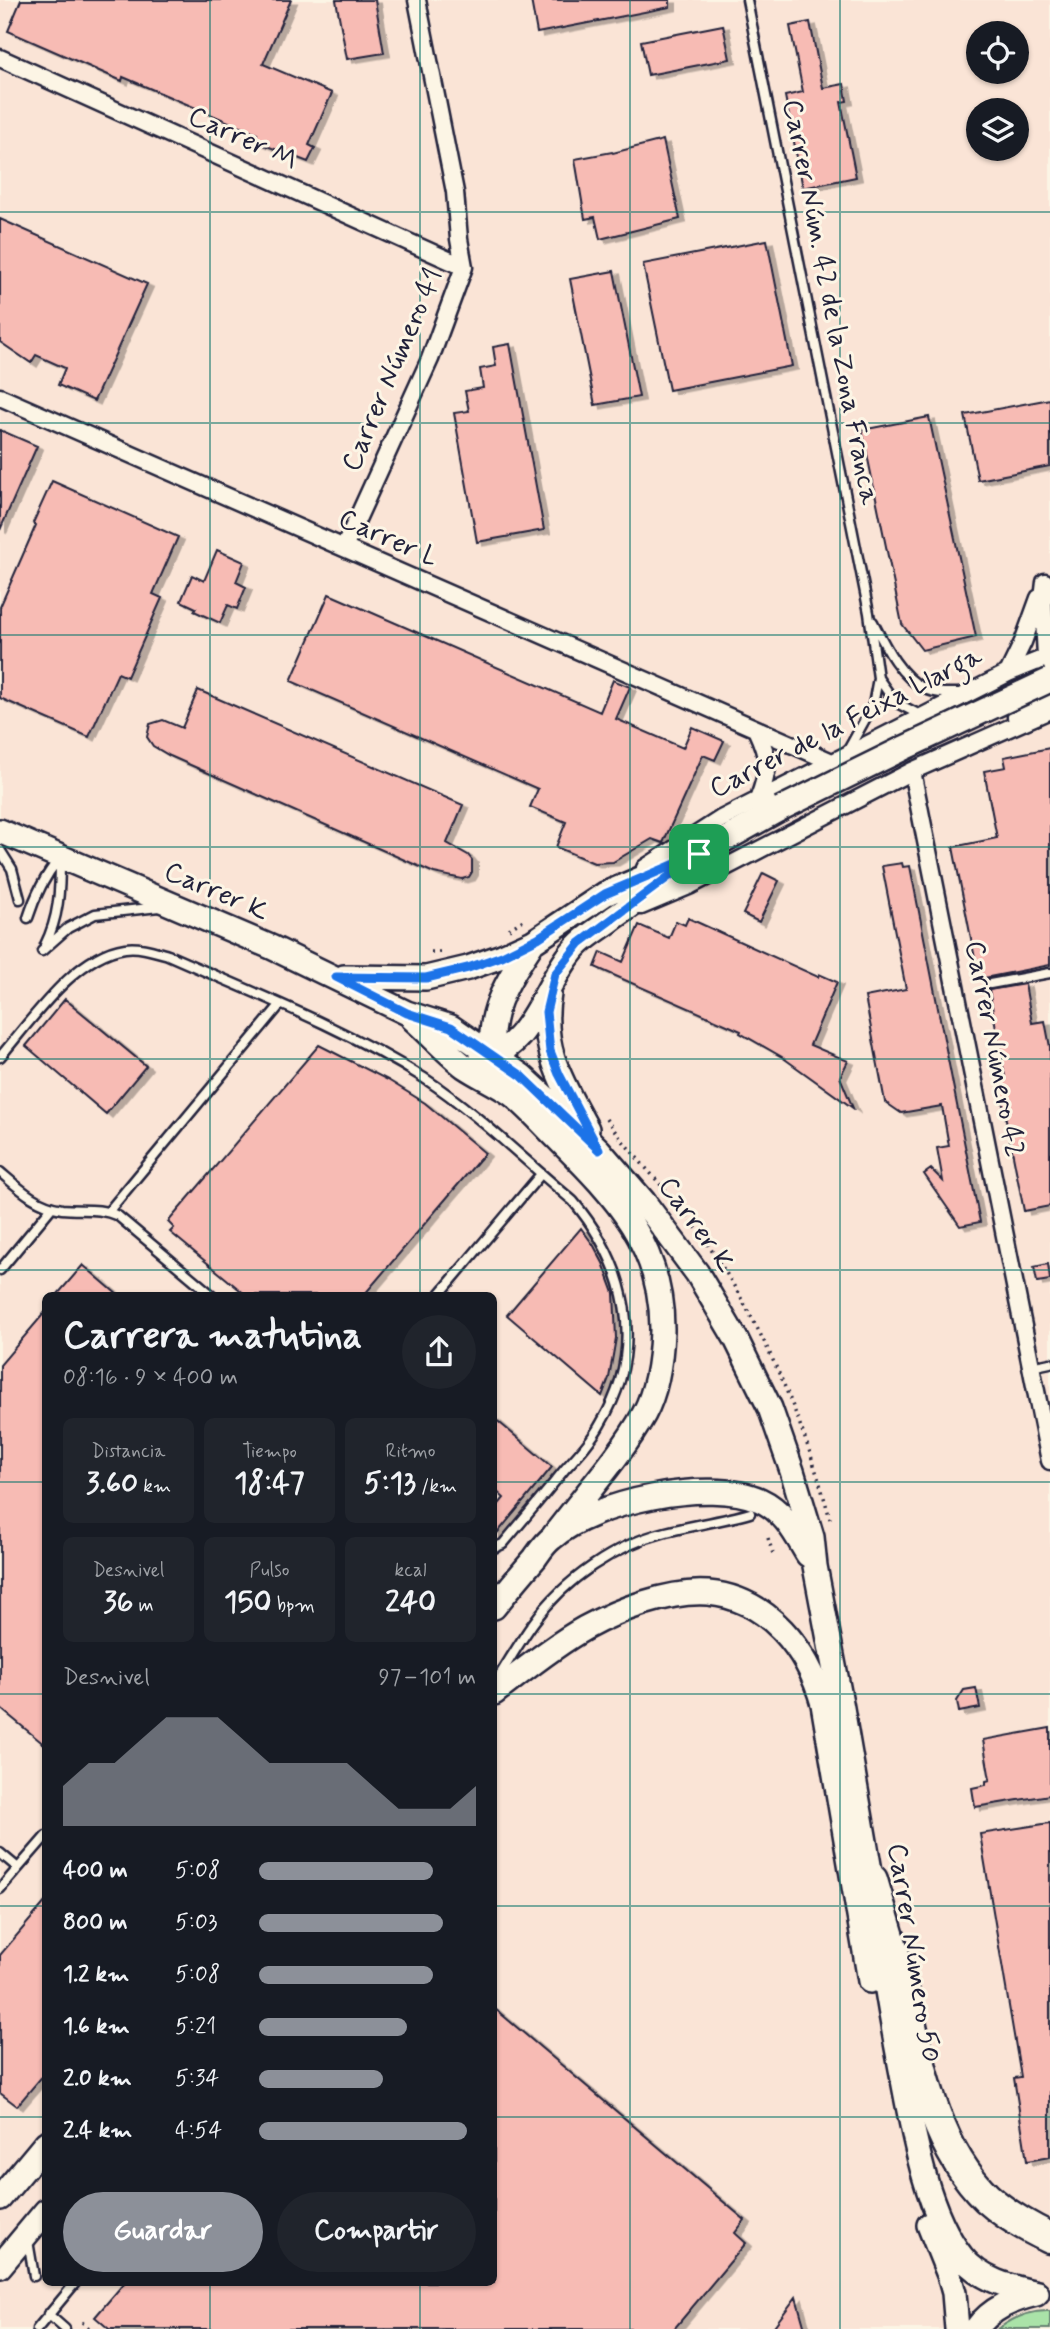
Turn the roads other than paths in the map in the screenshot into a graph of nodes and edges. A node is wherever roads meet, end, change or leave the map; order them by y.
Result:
1 (417, 0) edge
2 (747, 0) edge
3 (0, 58) edge
4 (464, 267) junction
5 (0, 397) edge
6 (344, 548) junction
7 (1048, 577) edge
8 (869, 614) junction
9 (1049, 665) edge
10 (1008, 673) junction
11 (878, 678) junction
12 (969, 693) junction
13 (1050, 710) edge
14 (922, 716) junction
15 (756, 729) junction
16 (838, 759) junction
17 (912, 771) junction
18 (758, 800) junction
19 (0, 831) edge
20 (0, 850) edge
21 (699, 854) junction
22 (60, 857) junction
23 (605, 894) junction
24 (20, 899) dead end
25 (172, 906) junction
26 (617, 917) junction
27 (28, 918) dead end
28 (533, 942) junction
29 (1050, 973) edge
30 (555, 974) junction
31 (336, 977) junction
32 (989, 984) dead end
33 (280, 1005) junction
34 (407, 1013) junction
35 (439, 1042) junction
36 (493, 1056) junction
37 (0, 1057) edge
38 (510, 1094) junction
39 (599, 1150) junction
40 (0, 1172) edge
41 (541, 1174) junction
42 (52, 1207) junction
43 (108, 1212) junction
44 (0, 1270) edge
45 (208, 1292) edge
46 (442, 1292) edge
47 (1050, 1363) edge
48 (1031, 1367) junction
49 (1050, 1461) edge
50 (750, 1513) dead end
51 (552, 1538) junction
52 (497, 1547) edge
53 (815, 1566) junction
54 (497, 1603) edge
55 (497, 1681) edge
56 (497, 1691) edge
57 (42, 1841) edge
58 (0, 1853) edge
59 (18, 1868) junction
60 (872, 1880) junction
61 (0, 1889) edge
62 (42, 2147) edge
63 (8, 2185) edge
64 (0, 2198) edge
65 (42, 2216) edge
66 (28, 2233) junction
67 (1050, 2238) edge
68 (0, 2266) edge
69 (34, 2276) dead end
70 (73, 2286) edge
71 (1044, 2293) edge
72 (48, 2315) junction
73 (37, 2329) edge
74 (65, 2329) edge
75 (957, 2329) edge
76 (976, 2329) edge

1 - 4 street, Carrer Número 41
2 - 8 lane, Carrer Núm. 42 de la Zona Franca
3 - 4 street, Carrer M
4 - 6 street, Carrer Número 41
5 - 6 street, Carrer L
6 - 15 street, Carrer L
7 - 9 street, Carrer de la Feixa Llarga
7 - 10 street, Carrer de la Feixa Llarga
8 - 11 lane, Carrer Núm. 42 de la Zona Franca
8 - 12 lane, Carrer Núm. 42 de la Zona Franca
9 - 10 street, Carrer de la Feixa Llarga
9 - 17 street, Carrer de la Feixa Llarga
9 - 21 main road, Carrer de la Feixa Llarga, bridge
10 - 12 street, Carrer de la Feixa Llarga
11 - 14 lane
11 - 16 lane, Carrer Núm. 42 de la Zona Franca
12 - 14 street, Carrer de la Feixa Llarga
13 - 17 street, Carrer de la Feixa Llarga
14 - 16 street, Carrer de la Feixa Llarga
15 - 16 street, Carrer L
15 - 18 street
16 - 18 street, Carrer de la Feixa Llarga
17 - 26 street, Carrer de la Feixa Llarga
17 - 48 street, Carrer Número 42
18 - 23 street, Carrer de la Feixa Llarga
19 - 22 main road, Carrer K
20 - 24 lane
21 - 23 main road, Carrer de la Feixa Llarga
21 - 26 main road, Carrer de la Feixa Llarga
22 - 25 main road, Carrer K
22 - 25 lane
22 - 27 lane
23 - 28 main road, Carrer de la Feixa Llarga
25 - 31 main road, Carrer K
26 - 30 main road, Carrer de la Feixa Llarga
28 - 31 main road, Carrer de la Feixa Llarga
28 - 36 main road, Carrer de la Feixa Llarga
29 - 32 lane
30 - 36 main road, Carrer de la Feixa Llarga
30 - 39 main road, Carrer de la Feixa Llarga
31 - 34 main road, Carrer K
33 - 37 lane
33 - 41 lane
33 - 43 lane
34 - 35 main road, Carrer K
34 - 36 main road, Carrer K
35 - 36 main road
35 - 38 main road, Carrer K
36 - 38 main road, Carrer de la Feixa Llarga
36 - 39 main road, Carrer K
38 - 51 main road, Carrer K
39 - 53 main road, Carrer K
40 - 42 lane
41 - 46 lane
41 - 52 lane
42 - 43 lane
42 - 44 lane
43 - 45 lane
47 - 48 lane
48 - 49 street, Carrer Número 42
50 - 55 lane
51 - 53 main road
51 - 54 main road, Carrer K
53 - 60 main road, Carrer Número 50
56 - 75 main road, Carrer Número 50
57 - 59 lane
58 - 59 lane
59 - 61 lane
60 - 67 highway
60 - 71 main road, Carrer Número 50
62 - 63 main road
63 - 64 main road
65 - 66 main road
66 - 68 main road
66 - 69 lane
70 - 72 lane
71 - 76 main road
72 - 73 lane
72 - 74 lane

